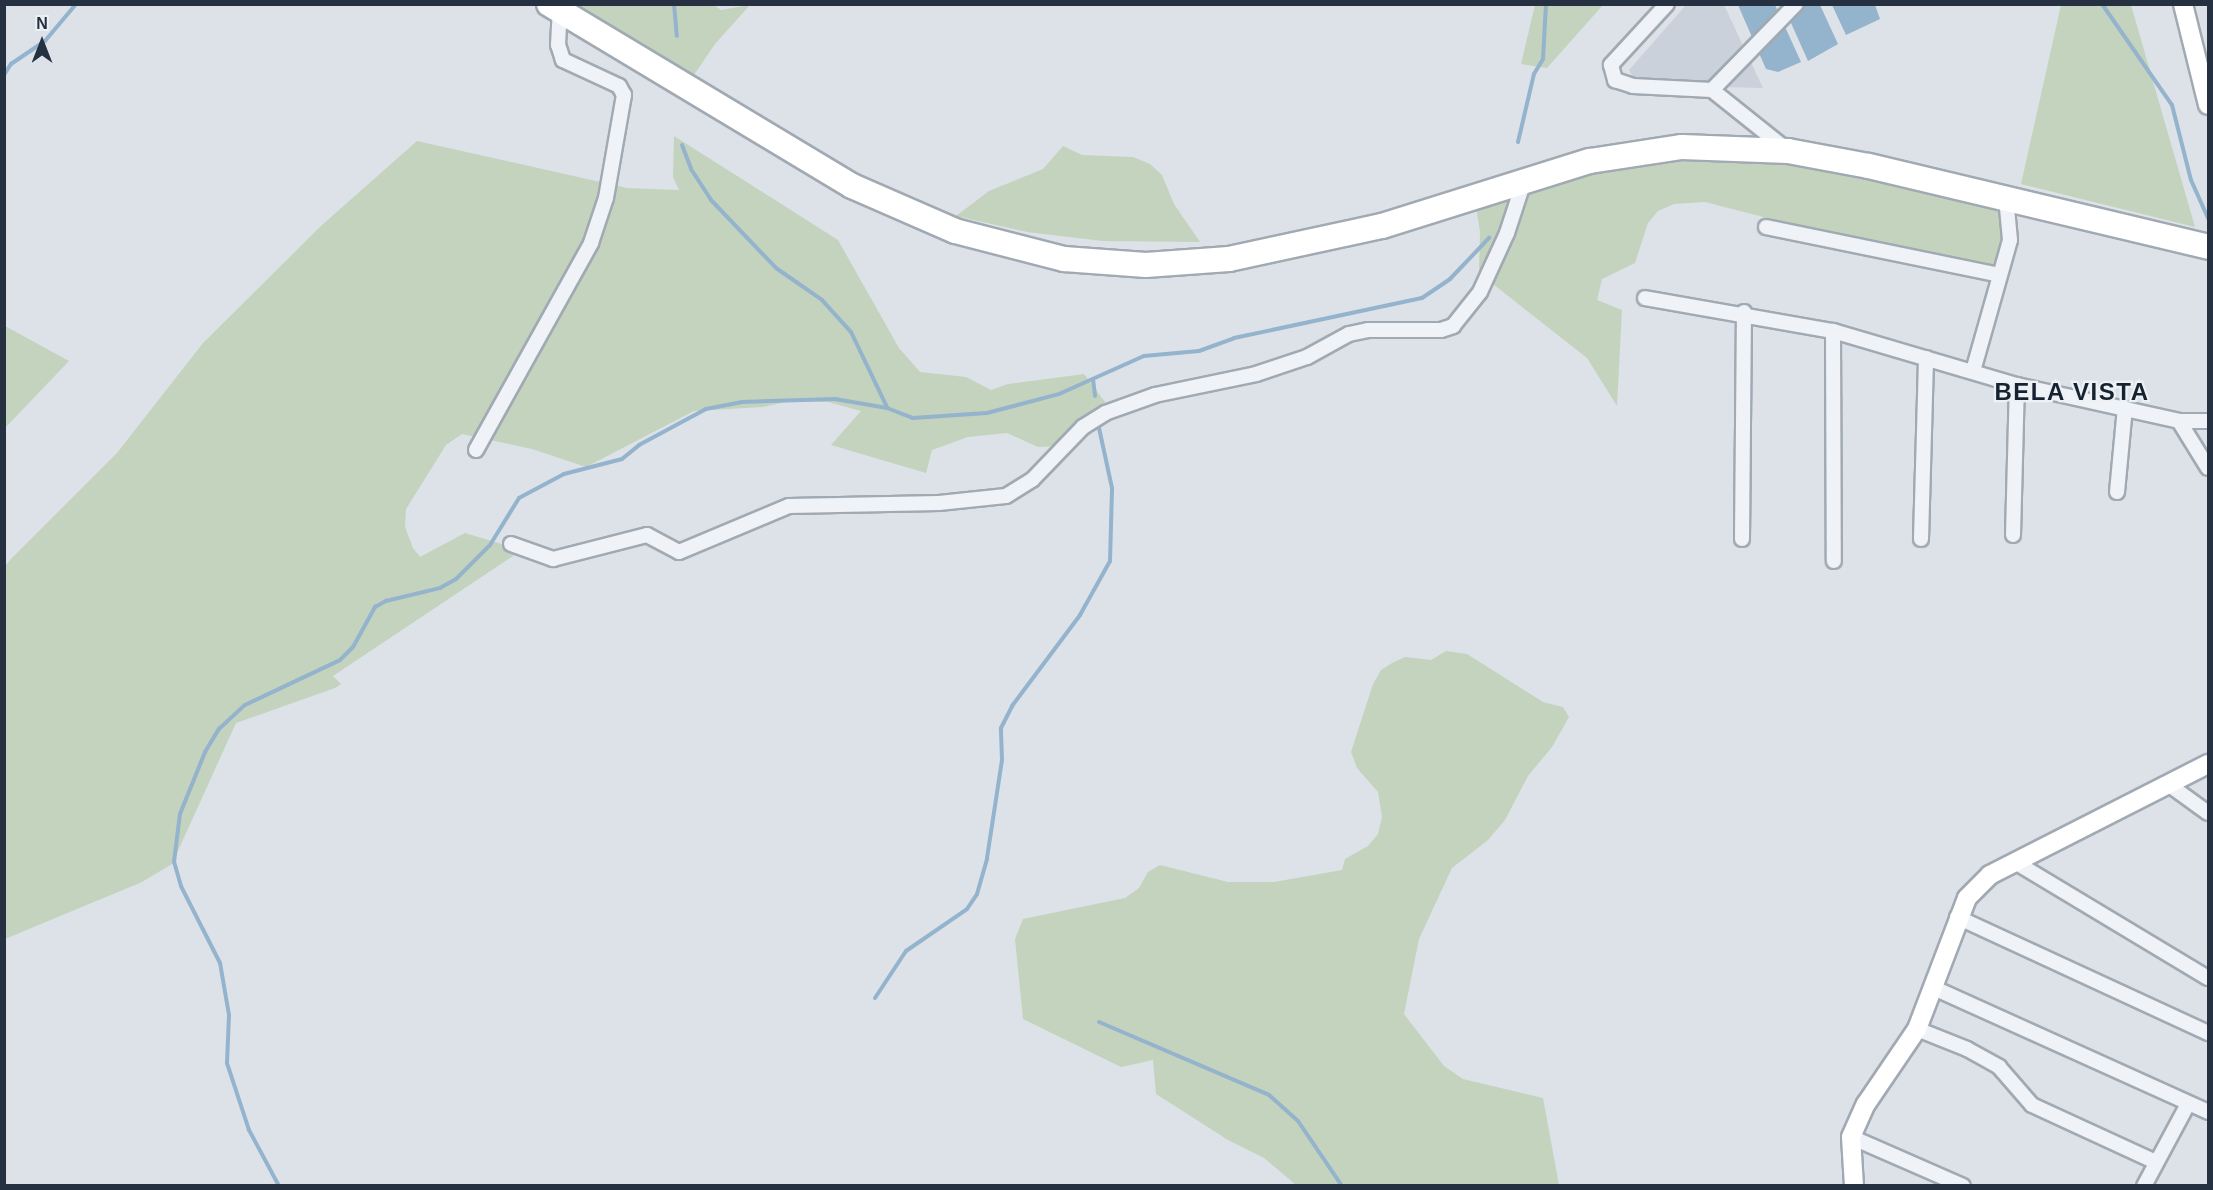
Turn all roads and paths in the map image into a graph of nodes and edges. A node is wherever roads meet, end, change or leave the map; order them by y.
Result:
1 (1667, 4) edge
2 (1796, 4) edge
3 (2183, 4) edge
4 (555, 8) edge
5 (1712, 90) junction
6 (2208, 105) edge
7 (1788, 151) junction
8 (1524, 180) junction
9 (2006, 198) junction
10 (1766, 227) dead end
11 (2208, 247) edge
12 (1999, 275) junction
13 (1645, 298) dead end
14 (1744, 312) junction
15 (1833, 331) junction
16 (1926, 358) junction
17 (1973, 371) junction
18 (2017, 385) junction
19 (2125, 408) junction
20 (2179, 421) junction
21 (2208, 421) edge
22 (2208, 438) edge
23 (2196, 446) junction
24 (476, 450) dead end
25 (2208, 468) edge
26 (2117, 492) dead end
27 (2013, 535) dead end
28 (1742, 539) dead end
29 (1922, 539) dead end
30 (511, 544) dead end
31 (1834, 561) dead end
32 (2208, 764) edge
33 (2168, 784) junction
34 (2208, 813) edge
35 (2015, 862) junction
36 (1957, 917) junction
37 (2208, 978) edge
38 (1934, 988) junction
39 (1917, 1029) junction
40 (2208, 1033) edge
41 (2188, 1104) junction
42 (2208, 1112) edge
43 (1851, 1137) junction
44 (2156, 1162) junction
45 (1856, 1182) edge
46 (1963, 1185) edge
47 (2144, 1185) edge

1 - 5 street
2 - 5 street
3 - 6 street
4 - 8 highway
4 - 24 street
5 - 7 street
7 - 8 highway
7 - 9 highway
8 - 30 street
9 - 11 highway
9 - 12 street
10 - 12 street
12 - 17 street
13 - 14 street
14 - 15 street
14 - 28 street
15 - 16 street
15 - 31 street
16 - 17 street
16 - 29 street
17 - 18 street
18 - 19 street
18 - 27 street
19 - 20 street
19 - 26 street
20 - 21 street
20 - 23 street
22 - 23 street
23 - 25 street
32 - 33 street
33 - 34 street
33 - 35 street
35 - 36 street
35 - 37 street
36 - 38 street
36 - 40 street
38 - 39 street
38 - 41 street
39 - 43 street
39 - 44 street
41 - 42 street
41 - 44 street
43 - 45 street
43 - 46 street
44 - 47 street

